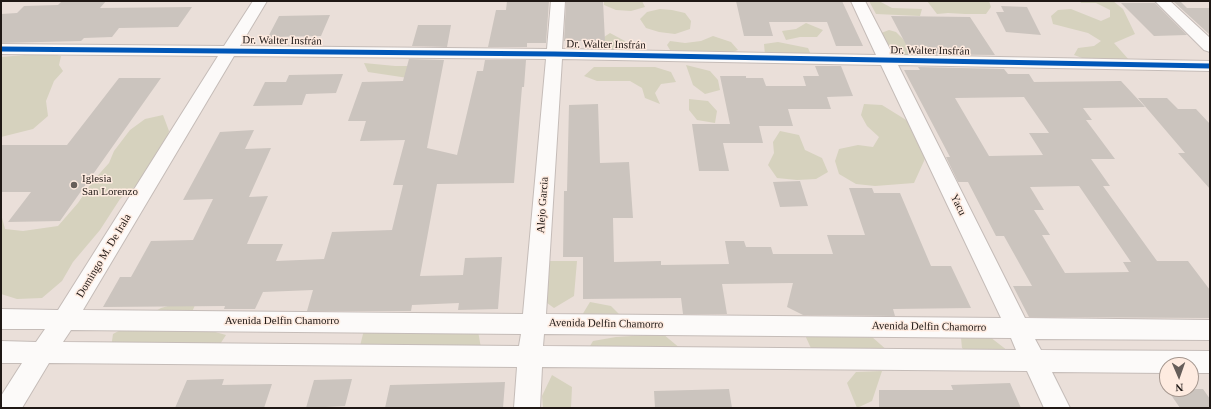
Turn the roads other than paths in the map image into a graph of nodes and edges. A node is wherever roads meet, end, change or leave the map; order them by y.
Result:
1 (260, 1) edge
2 (558, 1) edge
3 (858, 1) edge
4 (1162, 1) edge
5 (1210, 47) edge
6 (1, 49) edge
7 (230, 50) junction
8 (554, 54) junction
9 (887, 60) junction
10 (1210, 66) edge
11 (1, 319) edge
12 (65, 319) junction
13 (534, 323) junction
14 (1018, 328) junction
15 (1210, 330) edge
16 (1, 352) edge
17 (42, 353) junction
18 (530, 357) junction
19 (1033, 360) junction
20 (1210, 362) edge
21 (8, 408) edge
22 (527, 408) edge
23 (1057, 408) edge

1 - 7 street, Domingo M. De Irala
2 - 8 street, Alejo Garcia
3 - 9 street, Yacu
4 - 5 street
6 - 7 street, Dr. Walter Insfrán
7 - 8 street, Dr. Walter Insfrán
7 - 12 street, Domingo M. De Irala
8 - 9 street, Dr. Walter Insfrán
8 - 13 street, Alejo Garcia
9 - 10 street, Dr. Walter Insfrán
9 - 14 street, Yacu
11 - 12 street, Avenida Delfin Chamorro
12 - 13 street, Avenida Delfin Chamorro
12 - 17 street, Domingo M. De Irala
13 - 14 street, Avenida Delfin Chamorro
13 - 18 street, Alejo Garcia
14 - 15 street, Avenida Delfin Chamorro
14 - 19 street, Yacu
16 - 17 street
17 - 18 street
17 - 21 street, Domingo M. De Irala
18 - 19 street
18 - 22 street, Alejo Garcia
19 - 20 street
19 - 23 street, Yacu

